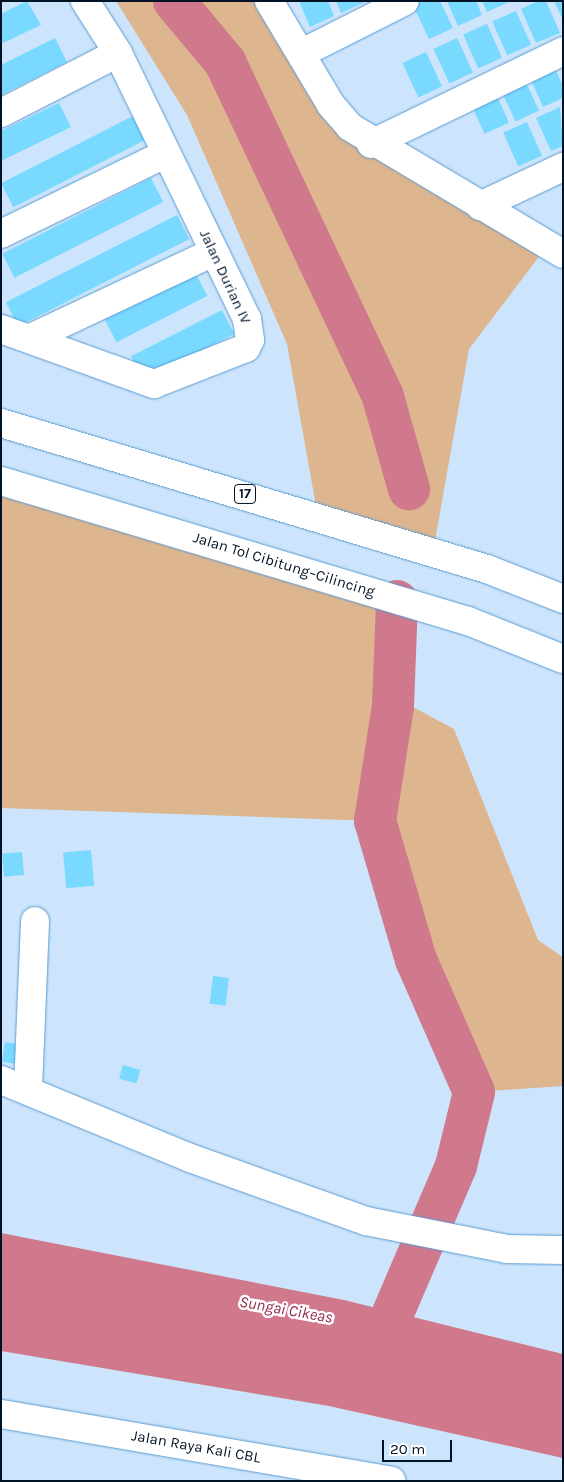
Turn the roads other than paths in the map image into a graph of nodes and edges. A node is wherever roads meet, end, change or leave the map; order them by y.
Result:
1 (85, 1) edge
2 (269, 1) edge
3 (405, 1) edge
4 (563, 51) edge
5 (118, 53) junction
6 (302, 53) junction
7 (1, 113) edge
8 (371, 144) junction
9 (165, 154) junction
10 (563, 167) edge
11 (480, 206) junction
12 (1, 234) edge
13 (214, 252) junction
14 (563, 254) edge
15 (1, 329) edge
16 (32, 337) junction
17 (1, 423) edge
18 (1, 481) edge
19 (563, 599) edge
20 (563, 659) edge
21 (35, 921) dead end
22 (1, 1080) edge
23 (28, 1089) junction
24 (563, 1250) edge
25 (1, 1414) edge
26 (391, 1481) edge

1 - 5 main road, Jalan Durian IV
2 - 6 main road
3 - 6 main road
4 - 8 main road
5 - 7 main road
5 - 9 main road, Jalan Durian IV
6 - 8 main road
8 - 11 main road
9 - 12 main road
9 - 13 main road, Jalan Durian IV
10 - 11 main road
11 - 14 main road
13 - 16 main road
13 - 16 main road, Jalan Durian IV
15 - 16 main road, Jalan Durian IV
17 - 19 main road, 17
18 - 20 main road, Jalan Tol Cibitung–Cilincing
21 - 23 main road
22 - 23 main road
23 - 24 main road
25 - 26 main road, Jalan Raya Kali CBL

